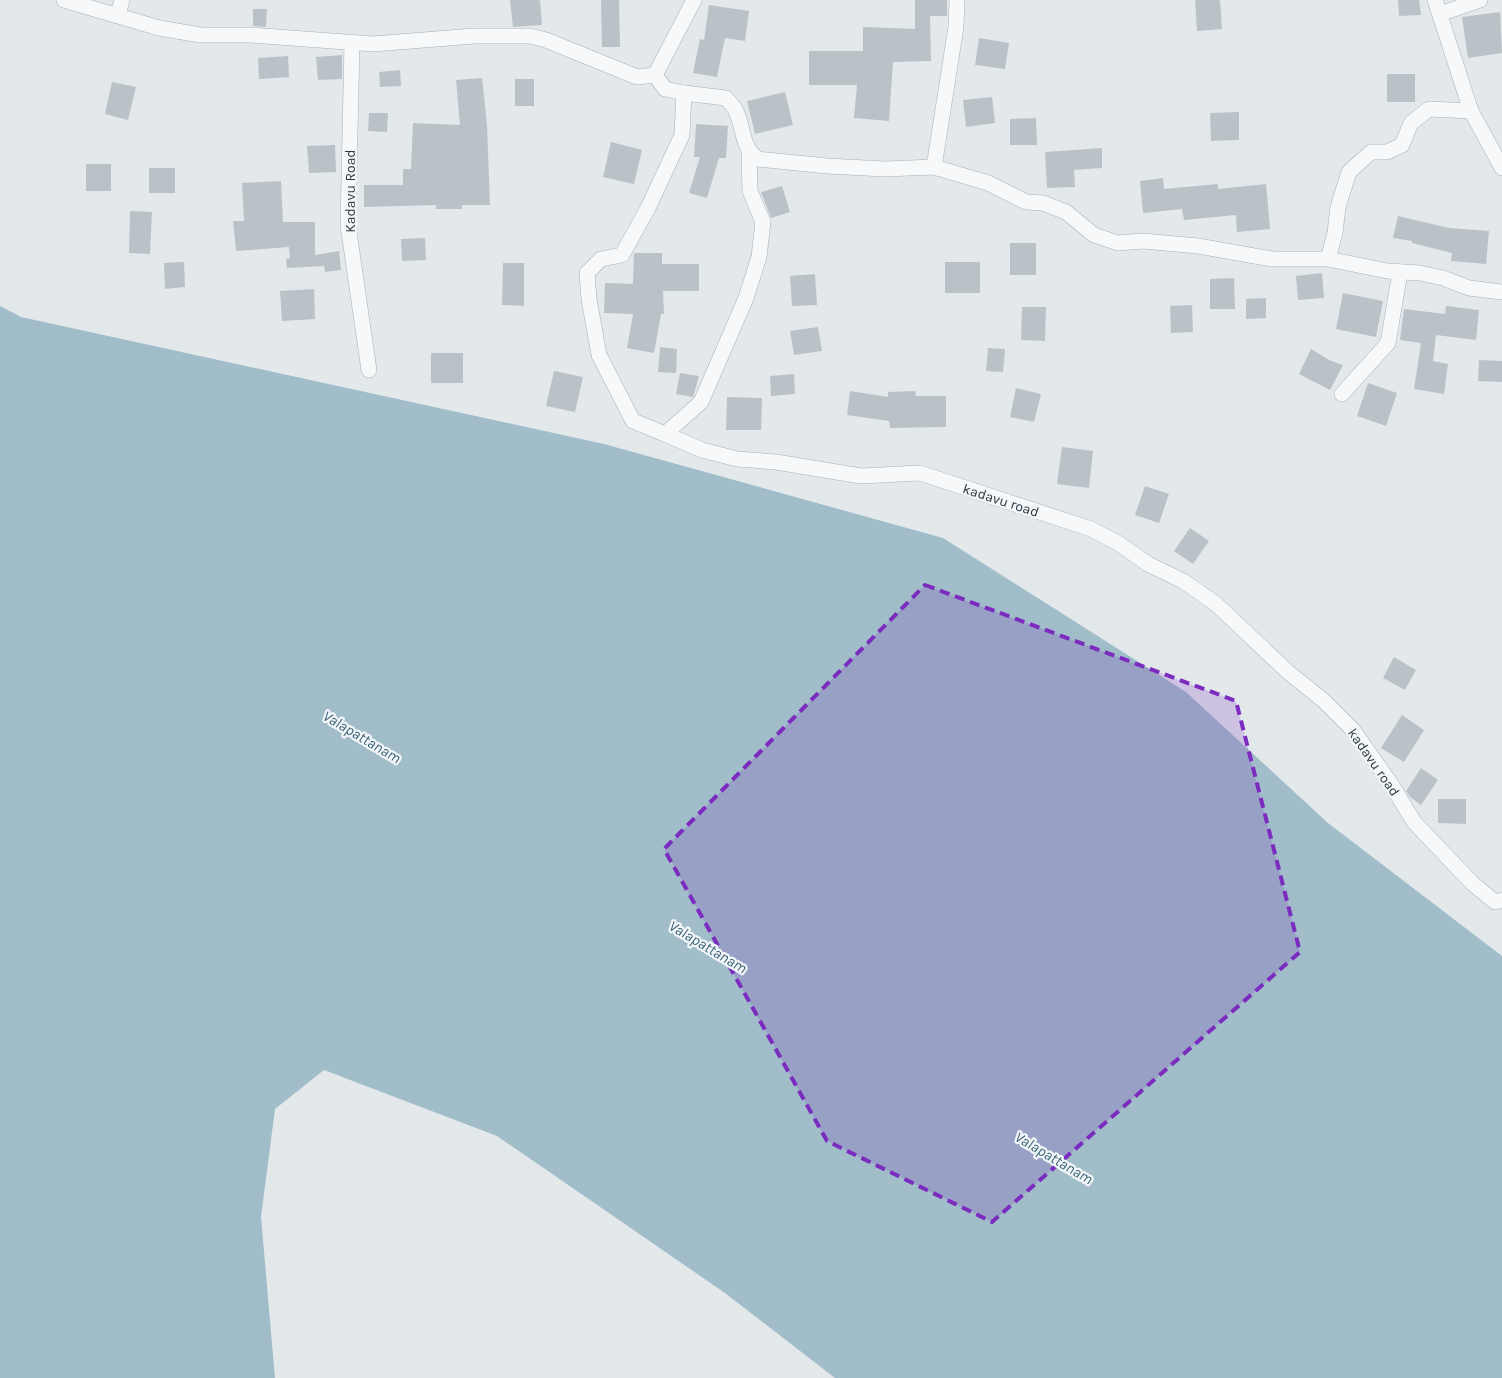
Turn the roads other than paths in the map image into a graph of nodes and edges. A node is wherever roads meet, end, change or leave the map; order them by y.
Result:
1 (64, 0) edge
2 (122, 0) edge
3 (694, 0) edge
4 (957, 0) edge
5 (1480, 0) edge
6 (1437, 7) edge
7 (118, 15) junction
8 (352, 42) junction
9 (655, 75) junction
10 (684, 93) junction
11 (1471, 111) junction
12 (749, 152) junction
13 (934, 167) junction
14 (1502, 168) edge
15 (1328, 259) junction
16 (1400, 272) junction
17 (1502, 292) edge
18 (369, 370) dead end
19 (1342, 394) dead end
20 (664, 434) junction
21 (1500, 905) edge

1 - 7 street
2 - 7 street
3 - 9 street
4 - 13 street
5 - 6 street
6 - 11 street
7 - 8 street
8 - 9 street
8 - 18 street, Kadavu Road
9 - 10 street
10 - 12 street
10 - 20 street, kadavu road
11 - 14 street
11 - 15 street
12 - 13 street
12 - 20 street
13 - 15 street
15 - 16 street
16 - 17 street
16 - 19 street
20 - 21 street, kadavu road

